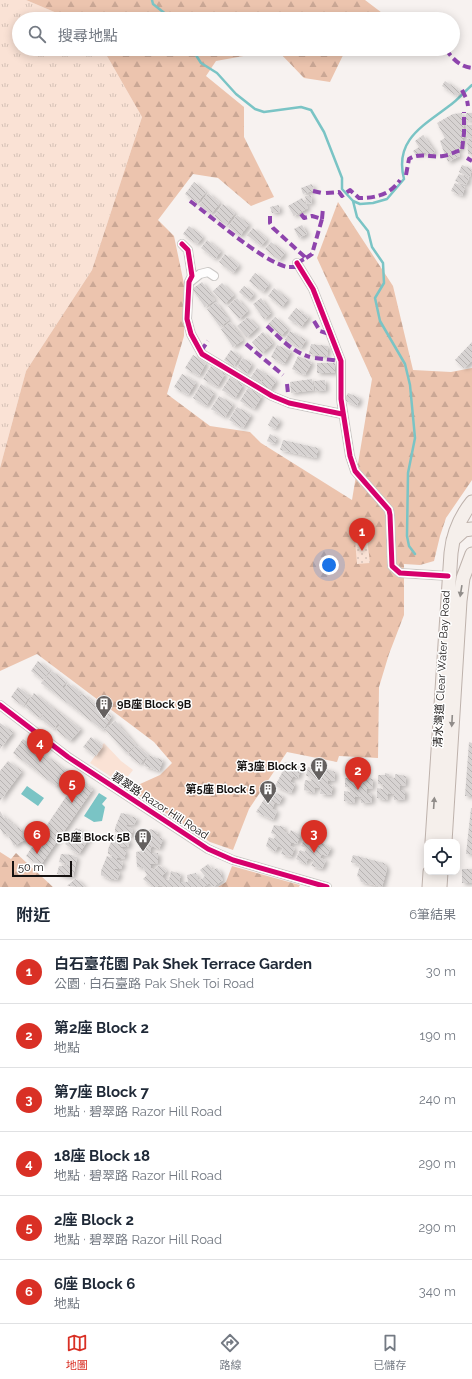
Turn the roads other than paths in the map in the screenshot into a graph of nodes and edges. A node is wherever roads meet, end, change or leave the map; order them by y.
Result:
1 (182, 244) dead end
2 (297, 263) dead end
3 (214, 276) dead end
4 (190, 282) junction
5 (342, 414) junction
6 (472, 502) edge
7 (472, 529) edge
8 (452, 542) junction
9 (472, 554) edge
10 (448, 576) junction
11 (0, 705) edge
12 (432, 839) edge
13 (445, 839) edge
14 (430, 875) edge
15 (441, 875) edge
16 (327, 887) edge
17 (429, 887) edge
18 (440, 887) edge

1 - 4 street
2 - 5 street
3 - 4 street
4 - 5 street
5 - 10 street
6 - 8 main road, 清水灣道 Clear Water Bay Road
7 - 8 main road
8 - 10 main road, 清水灣道 Clear Water Bay Road
9 -> 13 main road, 清水灣道 Clear Water Bay Road
12 -> 10 main road, 清水灣道 Clear Water Bay Road
11 - 16 street, 碧翠路 Razor Hill Road
14 - 17 main road
15 - 18 main road

